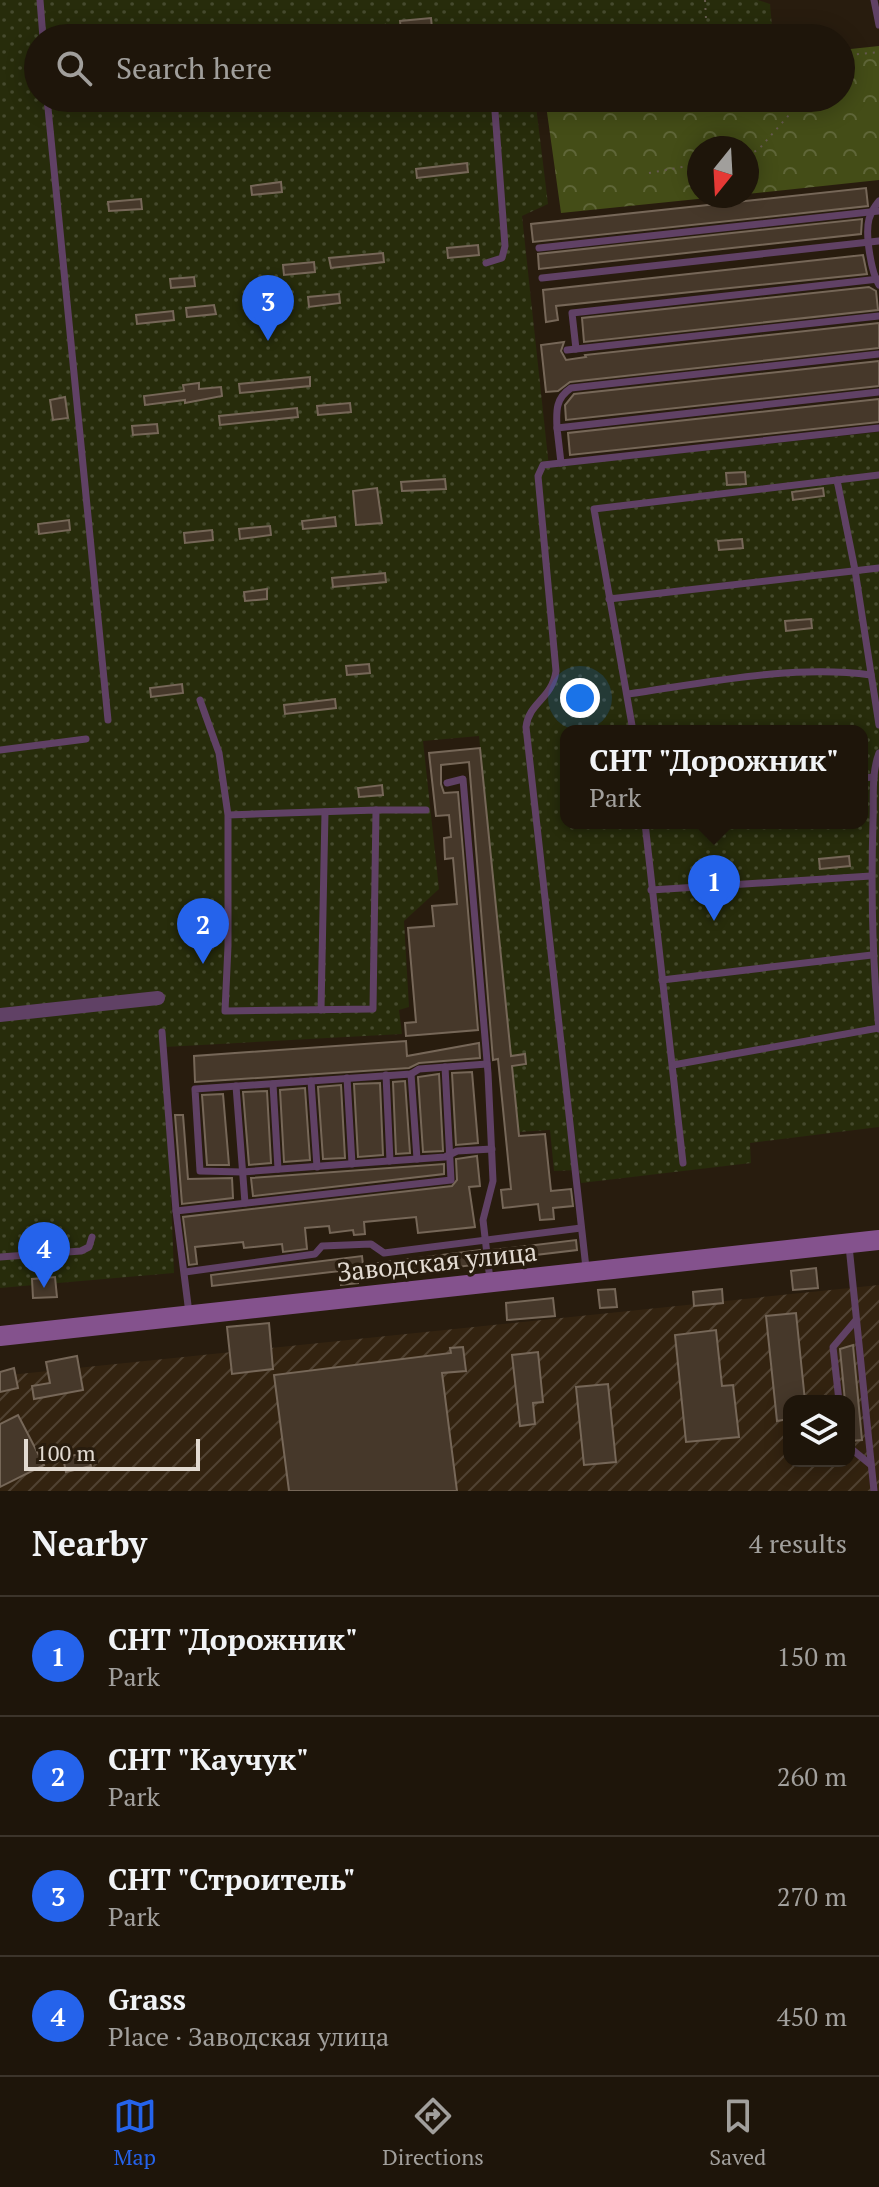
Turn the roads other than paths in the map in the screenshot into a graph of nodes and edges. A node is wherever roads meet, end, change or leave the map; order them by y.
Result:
1 (40, 0) edge
2 (874, 0) edge
3 (42, 24) edge
4 (879, 25) edge
5 (48, 112) edge
6 (495, 112) edge
7 (879, 201) edge
8 (876, 212) edge
9 (879, 241) edge
10 (869, 242) junction
11 (539, 248) dead end
12 (486, 263) dead end
13 (542, 278) dead end
14 (878, 281) edge
15 (879, 316) edge
16 (879, 354) edge
17 (879, 392) edge
18 (557, 428) junction
19 (879, 428) edge
20 (561, 463) junction
21 (879, 475) edge
22 (837, 480) junction
23 (879, 568) edge
24 (855, 570) junction
25 (609, 599) junction
26 (879, 643) edge
27 (866, 644) junction
28 (871, 675) junction
29 (628, 694) junction
30 (200, 700) dead end
31 (108, 720) dead end
32 (632, 725) edge
33 (879, 725) edge
34 (86, 739) dead end
35 (0, 750) edge
36 (879, 753) edge
37 (874, 777) junction
38 (868, 778) edge
39 (447, 783) dead end
40 (376, 810) junction
41 (426, 810) dead end
42 (325, 812) junction
43 (228, 815) junction
44 (646, 829) edge
45 (876, 838) edge
46 (871, 876) junction
47 (651, 890) junction
48 (872, 955) junction
49 (662, 980) junction
50 (158, 998) dead end
51 (321, 1010) junction
52 (0, 1015) edge
53 (878, 1016) edge
54 (879, 1029) edge
55 (162, 1032) dead end
56 (487, 1064) junction
57 (673, 1065) junction
58 (445, 1067) junction
59 (411, 1074) junction
60 (386, 1075) junction
61 (347, 1078) junction
62 (311, 1081) junction
63 (273, 1084) junction
64 (236, 1086) junction
65 (492, 1149) junction
66 (450, 1154) junction
67 (417, 1159) junction
68 (390, 1161) junction
69 (683, 1163) dead end
70 (352, 1164) junction
71 (317, 1167) junction
72 (278, 1169) junction
73 (242, 1172) junction
74 (245, 1203) junction
75 (176, 1211) junction
76 (581, 1228) junction
77 (92, 1237) dead end
78 (485, 1240) junction
79 (879, 1240) edge
80 (849, 1244) junction
81 (0, 1257) edge
82 (185, 1272) junction
83 (586, 1272) junction
84 (490, 1282) junction
85 (189, 1315) junction
86 (856, 1320) junction
87 (0, 1336) edge
88 (838, 1395) edge
89 (855, 1452) edge
90 (871, 1465) junction
91 (874, 1491) edge

1 - 3 lane
2 - 4 lane
5 - 31 lane
6 - 12 lane
7 - 8 lane
8 - 10 lane
8 - 11 lane
9 - 10 lane
10 - 13 lane
10 - 14 lane
14 - 15 lane
16 - 18 lane
17 - 18 lane
18 - 20 lane
19 - 20 lane
20 - 76 lane
21 - 22 lane
22 - 24 lane
22 - 25 lane
23 - 24 lane
24 - 25 lane
24 - 27 lane
25 - 29 lane
26 - 27 lane
27 - 28 lane
28 - 29 lane
28 - 33 lane
29 - 32 lane
30 - 43 lane
34 - 35 lane
36 - 37 lane
37 - 38 lane
37 - 45 lane
39 - 56 lane
40 - 41 lane
40 - 42 lane
40 - 51 lane
42 - 43 lane
42 - 51 lane
43 - 51 lane
44 - 47 lane
45 - 46 lane
46 - 47 lane
46 - 48 lane
47 - 49 lane
48 - 49 lane
48 - 53 lane
49 - 57 lane
50 - 52 street
53 - 54 lane
54 - 57 lane
55 - 75 lane
56 - 58 lane
56 - 65 lane
57 - 69 lane
58 - 59 lane
58 - 66 lane
59 - 60 lane
59 - 67 lane
60 - 61 lane
60 - 68 lane
61 - 62 lane
61 - 70 lane
62 - 63 lane
62 - 71 lane
63 - 64 lane
63 - 72 lane
64 - 73 lane
64 - 73 lane
65 - 66 lane
65 - 78 lane
66 - 67 lane
66 - 74 lane
67 - 68 lane
68 - 70 lane
70 - 71 lane
71 - 72 lane
72 - 73 lane
73 - 74 lane
74 - 75 lane
75 - 82 lane
76 - 78 lane
76 - 83 lane
77 - 81 lane
78 - 82 lane
78 - 84 lane
79 - 80 main road, Заводская улица
80 - 83 main road, Заводская улица
80 - 86 lane
82 - 85 lane
83 - 84 main road, Заводская улица
84 - 85 main road, Заводская улица
85 - 87 main road, Заводская улица
86 - 88 lane
86 - 90 lane
89 - 90 lane
90 - 91 lane

